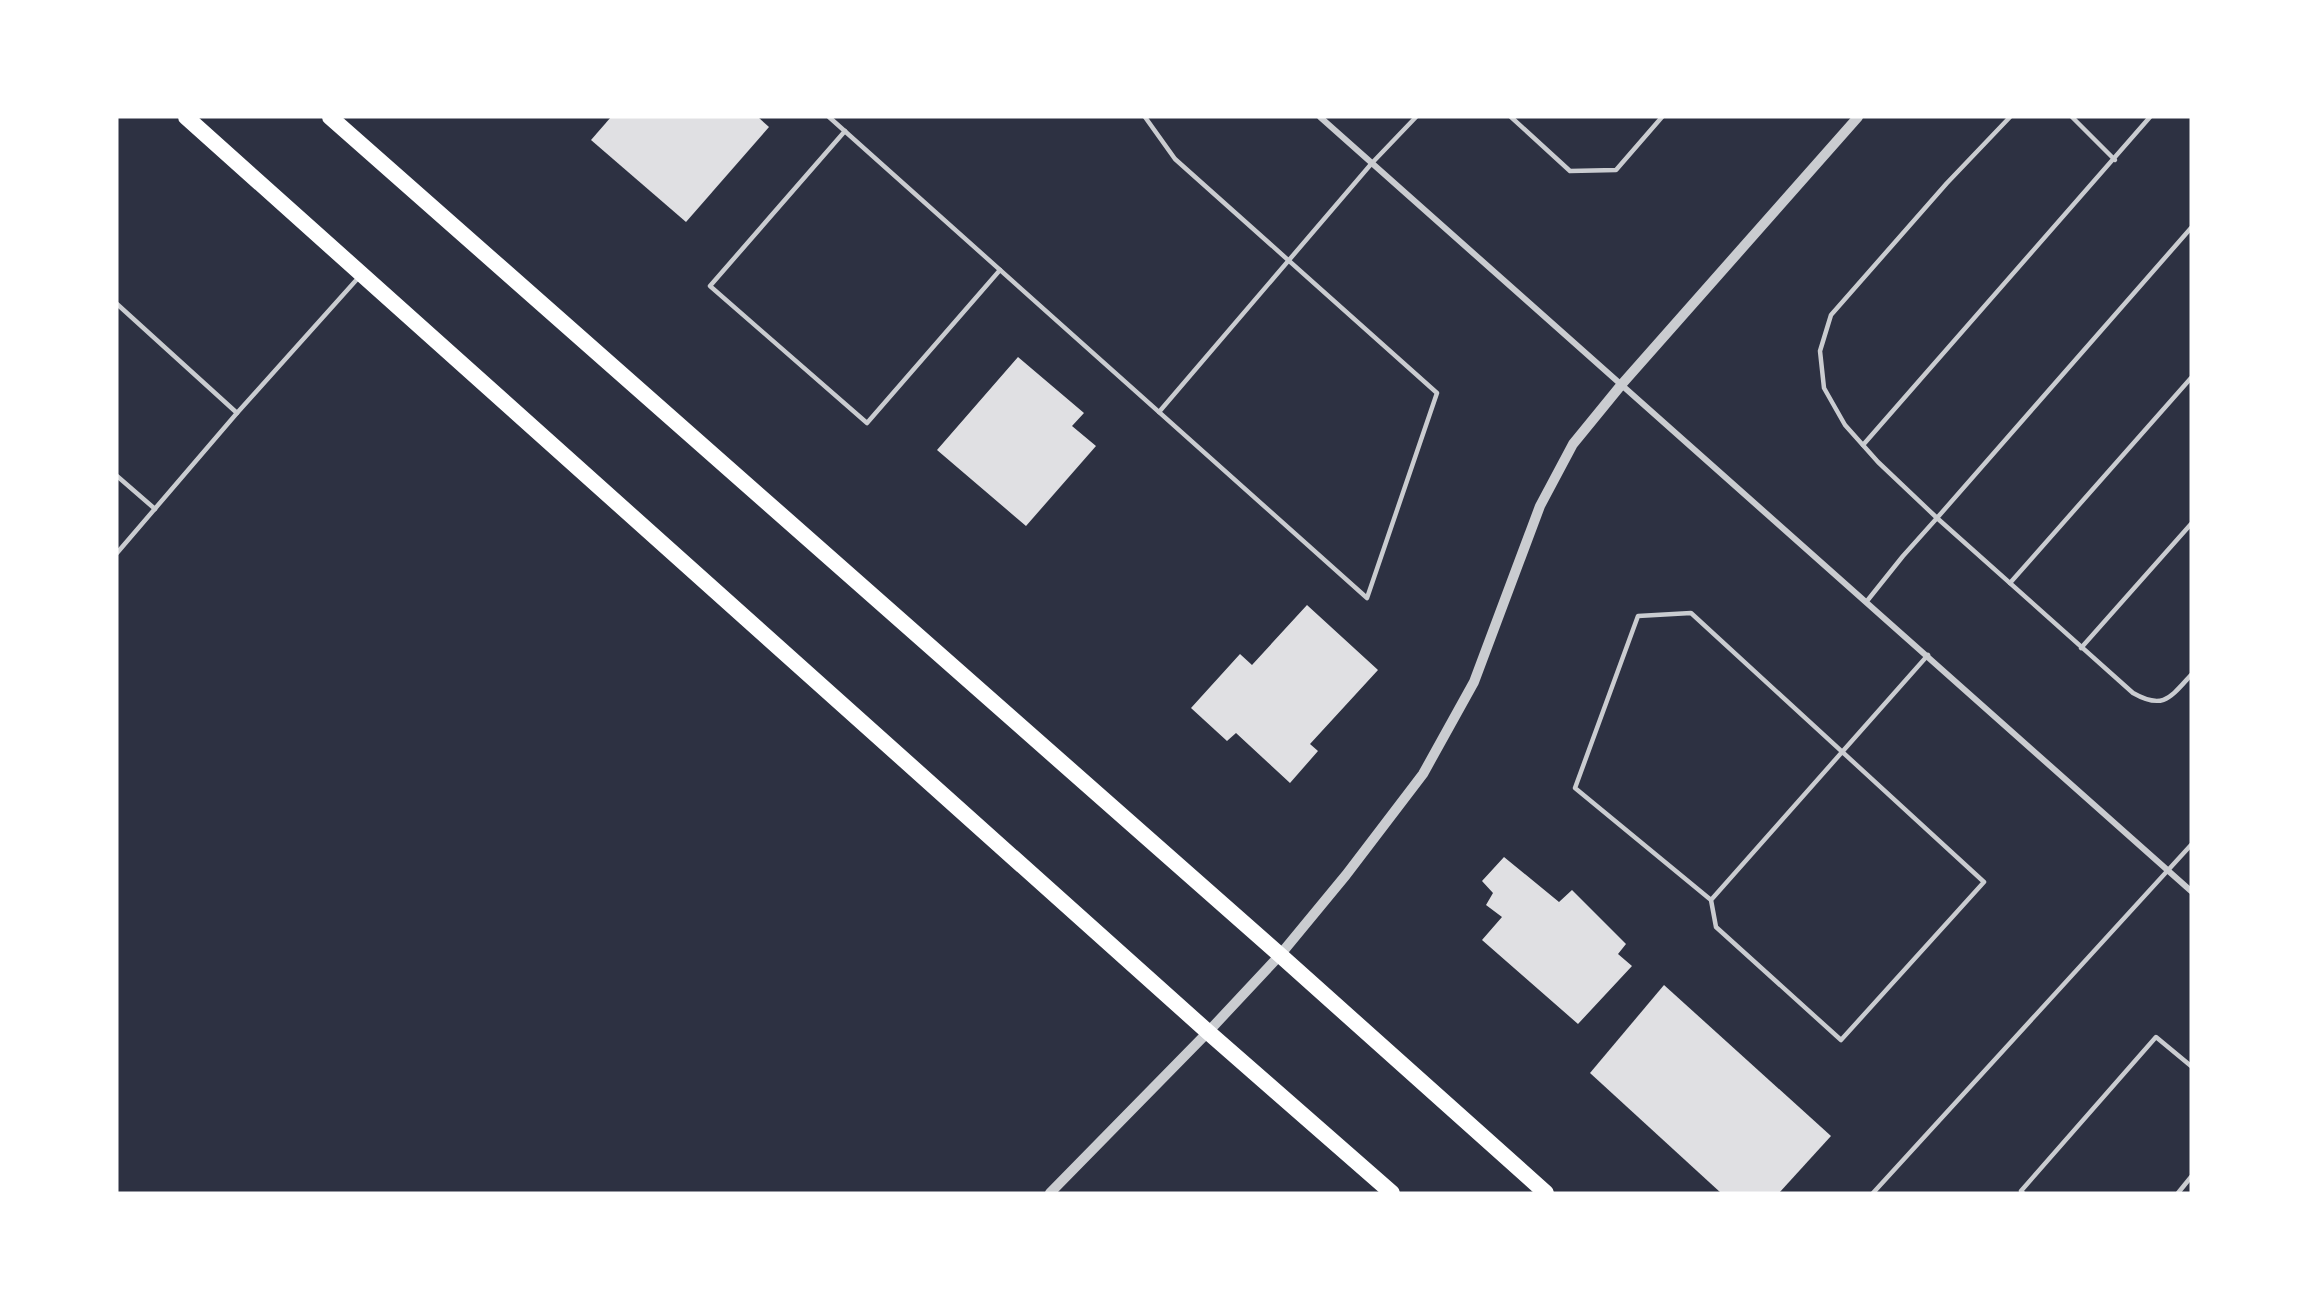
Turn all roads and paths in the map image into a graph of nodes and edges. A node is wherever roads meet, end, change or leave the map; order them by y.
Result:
1 (186, 117) edge
2 (330, 117) edge
3 (829, 117) edge
4 (1145, 117) edge
5 (1320, 117) edge
6 (1416, 117) edge
7 (1511, 117) edge
8 (1662, 117) edge
9 (1858, 117) edge
10 (2010, 117) edge
11 (2072, 117) edge
12 (2151, 117) edge
13 (845, 131) junction
14 (2115, 160) junction
15 (1372, 163) junction
16 (2191, 228) edge
17 (1288, 260) junction
18 (1000, 270) junction
19 (361, 274) junction
20 (117, 304) edge
21 (2191, 378) edge
22 (1622, 384) junction
23 (1159, 412) junction
24 (237, 413) junction
25 (1863, 445) junction
26 (117, 476) edge
27 (155, 509) junction
28 (1937, 519) junction
29 (2191, 524) edge
30 (117, 553) edge
31 (2010, 583) junction
32 (1867, 601) junction
33 (2081, 648) junction
34 (1928, 655) junction
35 (2191, 675) edge
36 (1842, 751) junction
37 (2191, 845) edge
38 (2168, 872) junction
39 (2191, 891) edge
40 (1711, 900) junction
41 (1280, 955) junction
42 (1208, 1032) junction
43 (2191, 1066) edge
44 (2191, 1177) edge
45 (1050, 1193) edge
46 (1392, 1193) edge
47 (1546, 1193) edge
48 (1873, 1193) edge
49 (2023, 1193) edge
50 (2178, 1193) edge

1 - 19 highway
2 - 41 highway
3 - 13 lane
4 - 17 lane
5 - 15 street
6 - 15 lane
7 - 8 lane
9 - 22 street
10 - 25 lane
11 - 14 lane
12 - 14 lane
13 - 18 lane
13 - 18 lane
14 - 25 lane
15 - 17 lane
15 - 22 street
16 - 28 lane
17 - 23 lane
17 - 23 lane
18 - 23 lane
19 - 24 lane
19 - 42 highway
20 - 24 lane
21 - 31 lane
22 - 32 street
22 - 41 street
24 - 27 lane
25 - 28 lane
26 - 27 lane
27 - 30 lane
28 - 31 lane
28 - 32 lane
29 - 33 lane
31 - 33 lane
32 - 34 street
33 - 35 lane
34 - 36 lane
34 - 38 street
36 - 40 lane
36 - 40 lane
36 - 40 lane
37 - 38 lane
38 - 39 street
38 - 48 lane
41 - 42 street
41 - 47 highway
42 - 45 street
42 - 46 highway
43 - 49 lane
44 - 50 lane

